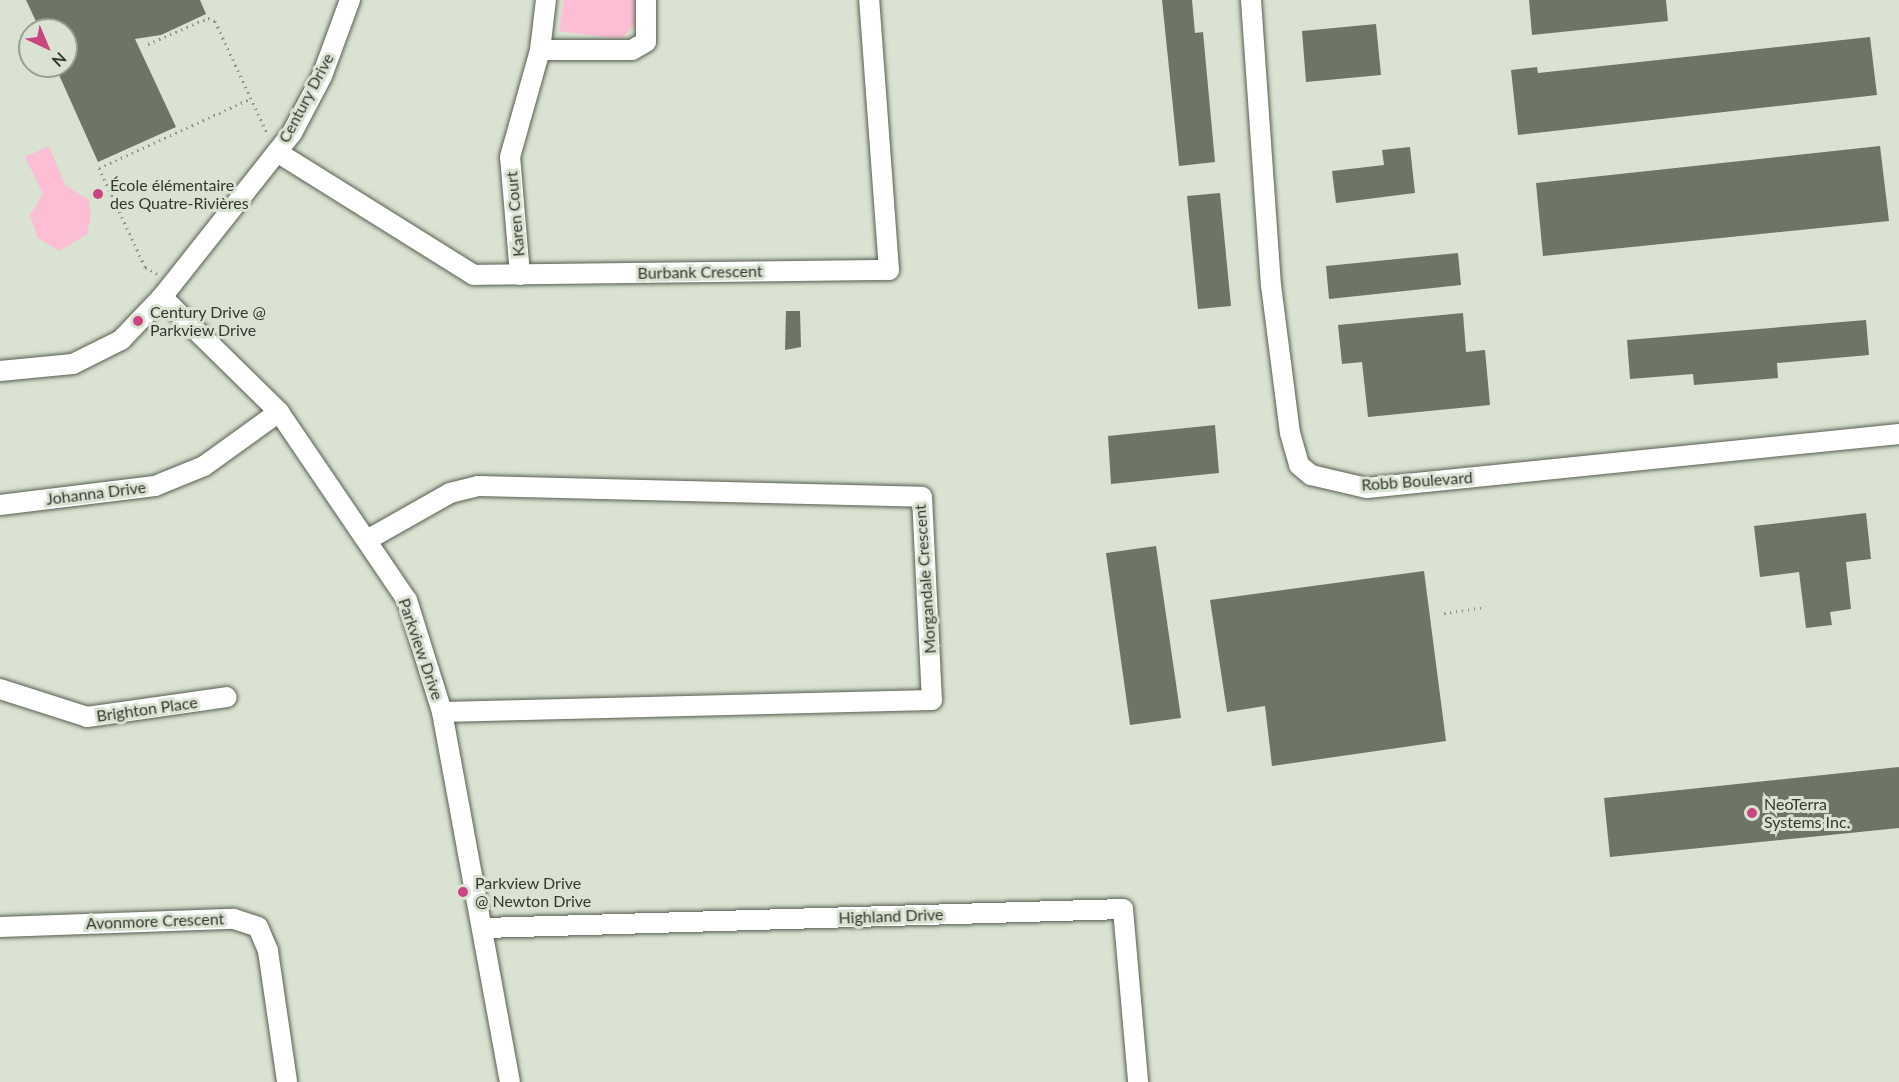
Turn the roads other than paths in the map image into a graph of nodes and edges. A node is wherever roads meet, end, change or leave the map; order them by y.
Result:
1 (350, 0) edge
2 (546, 0) edge
3 (646, 0) edge
4 (869, 0) edge
5 (1251, 0) edge
6 (540, 50) junction
7 (277, 152) junction
8 (520, 275) junction
9 (167, 291) junction
10 (0, 371) edge
11 (279, 412) junction
12 (1899, 434) edge
13 (0, 505) edge
14 (367, 540) junction
15 (0, 689) edge
16 (226, 697) dead end
17 (442, 712) junction
18 (0, 927) edge
19 (484, 928) junction
20 (287, 1082) edge
21 (510, 1082) edge
22 (1138, 1082) edge

1 - 7 street, Century Drive
2 - 6 street, Karen Court
3 - 6 street
4 - 8 street, Burbank Crescent
5 - 12 street, Robb Boulevard
6 - 8 street, Karen Court
7 - 8 street, Burbank Crescent
7 - 9 street, Century Drive
9 - 10 street, Century Drive
9 - 11 street, Parkview Drive
11 - 13 street, Johanna Drive
11 - 14 street, Parkview Drive
14 - 17 street, Parkview Drive
14 - 17 street, Morgandale Crescent
15 - 16 street, Brighton Place
17 - 19 street, Parkview Drive
18 - 20 street, Avonmore Crescent
19 - 21 street, Parkview Drive
19 - 22 street, Highland Drive

